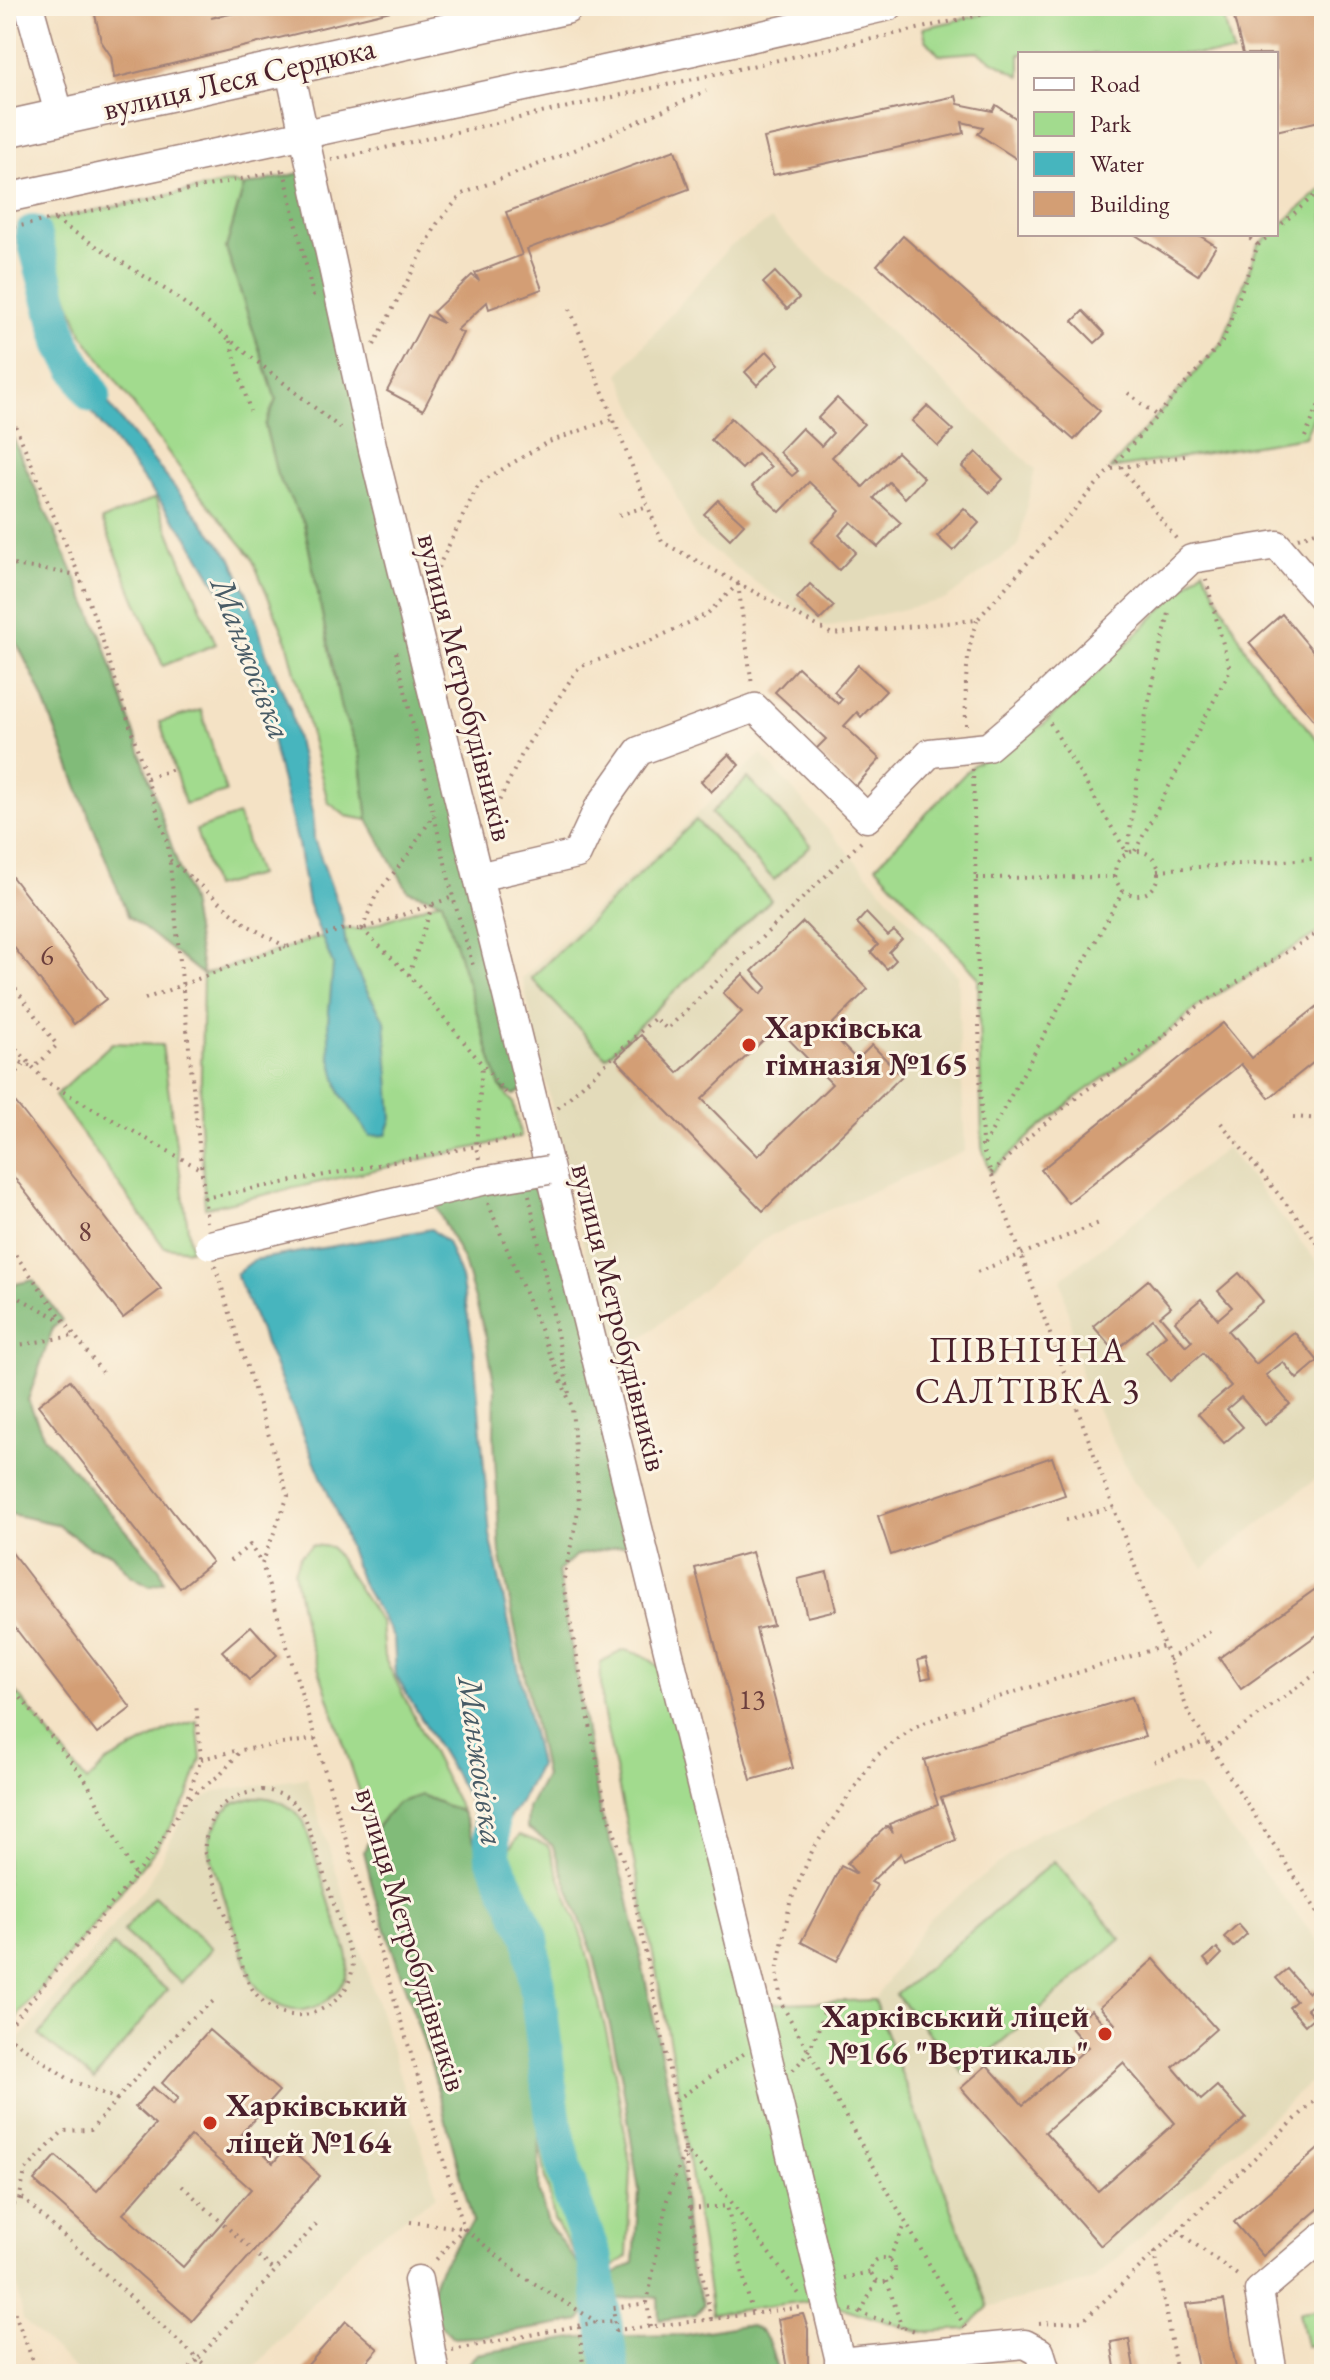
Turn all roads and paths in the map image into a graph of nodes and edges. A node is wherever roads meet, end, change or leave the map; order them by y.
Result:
1 (32, 6) edge
2 (565, 6) edge
3 (889, 6) edge
4 (1020, 6) edge
5 (289, 66) junction
6 (706, 91) dead end
7 (33, 123) edge
8 (304, 134) junction
9 (312, 164) junction
10 (1324, 187) edge
11 (6, 198) edge
12 (53, 219) junction
13 (1278, 227) edge
14 (6, 229) edge
15 (1247, 236) edge
16 (1269, 236) edge
17 (1258, 245) junction
18 (570, 309) dead end
19 (229, 339) junction
20 (357, 376) junction
21 (1128, 393) dead end
22 (1324, 393) edge
23 (6, 404) edge
24 (250, 411) dead end
25 (1157, 416) junction
26 (614, 419) junction
27 (345, 432) dead end
28 (1305, 437) dead end
29 (1190, 455) dead end
30 (1121, 467) junction
31 (1110, 469) junction
32 (648, 506) junction
33 (619, 515) dead end
34 (1191, 559) junction
35 (6, 564) edge
36 (79, 575) junction
37 (738, 584) junction
38 (1172, 599) dead end
39 (1324, 600) edge
40 (414, 617) junction
41 (977, 620) junction
42 (755, 708) junction
43 (1048, 720) dead end
44 (970, 749) junction
45 (174, 769) dead end
46 (147, 778) junction
47 (434, 814) dead end
48 (1135, 851) junction
49 (1127, 853) junction
50 (1324, 858) edge
51 (170, 860) junction
52 (475, 866) junction
53 (1158, 870) junction
54 (1115, 877) junction
55 (976, 878) junction
56 (816, 886) dead end
57 (1123, 891) junction
58 (453, 897) dead end
59 (433, 903) junction
60 (362, 929) junction
61 (1324, 929) edge
62 (286, 947) junction
63 (409, 975) junction
64 (6, 976) edge
65 (182, 984) junction
66 (145, 999) dead end
67 (6, 1037) edge
68 (6, 1056) edge
69 (25, 1064) junction
70 (482, 1066) junction
71 (34, 1068) junction
72 (6, 1083) edge
73 (513, 1102) dead end
74 (553, 1113) dead end
75 (1293, 1117) dead end
76 (1324, 1119) edge
77 (1221, 1123) dead end
78 (521, 1137) dead end
79 (476, 1147) junction
80 (982, 1148) junction
81 (201, 1170) junction
82 (549, 1170) junction
83 (991, 1173) junction
84 (482, 1181) junction
85 (204, 1198) junction
86 (1102, 1222) dead end
87 (6, 1242) edge
88 (210, 1245) junction
89 (1324, 1251) edge
90 (1021, 1254) junction
91 (977, 1272) dead end
92 (6, 1291) edge
93 (62, 1320) junction
94 (73, 1336) junction
95 (6, 1347) edge
96 (104, 1375) dead end
97 (1113, 1507) junction
98 (1066, 1520) dead end
99 (230, 1561) dead end
100 (262, 1564) junction
101 (1213, 1629) dead end
102 (1164, 1646) junction
103 (1169, 1660) junction
104 (1324, 1668) edge
105 (6, 1679) edge
106 (196, 1703) dead end
107 (315, 1739) junction
108 (1207, 1741) junction
109 (1212, 1749) junction
110 (241, 1750) junction
111 (201, 1759) junction
112 (1154, 1762) dead end
113 (187, 1799) junction
114 (204, 1851) joint
115 (135, 1876) junction
116 (1324, 1922) edge
117 (216, 1999) dead end
118 (827, 2002) dead end
119 (6, 2032) edge
120 (763, 2041) junction
121 (809, 2054) junction
122 (775, 2090) junction
123 (1324, 2092) edge
124 (117, 2099) junction
125 (675, 2100) junction
126 (685, 2149) junction
127 (182, 2186) dead end
128 (20, 2196) junction
129 (6, 2208) edge
130 (690, 2209) junction
131 (410, 2222) dead end
132 (317, 2223) dead end
133 (905, 2225) junction
134 (464, 2228) junction
135 (1177, 2231) junction
136 (1324, 2236) edge
137 (1155, 2252) junction
138 (889, 2259) junction
139 (275, 2271) junction
140 (418, 2280) joint
141 (877, 2280) junction
142 (887, 2281) junction
143 (6, 2290) edge
144 (1259, 2291) junction
145 (647, 2303) junction
146 (827, 2303) junction
147 (861, 2312) junction
148 (752, 2313) junction
149 (711, 2319) junction
150 (615, 2321) junction
151 (599, 2322) junction
152 (1025, 2325) dead end
153 (579, 2327) junction
154 (651, 2327) junction
155 (901, 2327) junction
156 (966, 2329) dead end
157 (914, 2344) junction
158 (451, 2350) dead end
159 (198, 2359) junction
160 (841, 2368) edge
161 (38, 2374) edge
162 (185, 2374) edge
163 (216, 2374) edge
164 (435, 2374) edge
165 (584, 2374) edge
166 (1047, 2374) edge
167 (1177, 2374) edge
168 (1273, 2374) edge

1 - 7 street
2 - 5 main road, вулиця Леся Сердюка
3 - 8 street
4 - 9 path
5 - 7 main road, вулиця Леся Сердюка
5 - 8 street, вулиця Метробудівників
6 - 20 path
8 - 9 street, вулиця Метробудівників
8 - 11 street
9 - 12 path
9 - 20 street, вулиця Метробудівників
10 - 13 path
12 - 14 path
12 - 19 path
15 - 17 path
16 - 17 path
17 - 25 path
18 - 26 path
19 - 24 path
19 - 27 path
20 - 40 street, вулиця Метробудівників
21 - 25 path
22 - 28 path
23 - 36 path
25 - 31 path
26 - 32 path
26 - 40 path
29 - 30 path
30 - 31 path
30 - 34 path
31 - 41 path
32 - 33 path
32 - 37 path
34 - 39 street
34 - 44 street
34 - 48 path
35 - 36 path
36 - 46 path
37 - 41 path
37 - 42 path
37 - 52 path
38 - 49 path
40 - 52 street, вулиця Метробудівників
41 - 44 path
42 - 44 street
42 - 52 street
43 - 49 path
44 - 55 path
45 - 46 path
46 - 51 path
47 - 60 path
48 - 49 path
48 - 53 path
49 - 54 path
50 - 53 path
51 - 62 path
51 - 65 path
52 - 82 street, вулиця Метробудівників
53 - 57 path
54 - 55 path
54 - 57 path
55 - 80 path
56 - 74 path
57 - 80 path
58 - 59 path
59 - 60 path
59 - 63 path
60 - 62 path
60 - 63 path
61 - 83 path
62 - 65 path
63 - 70 path
64 - 71 path
65 - 66 path
65 - 81 path
67 - 71 path
68 - 69 path
69 - 71 path
69 - 72 path
70 - 73 path
70 - 79 path
71 - 81 path
75 - 76 path
77 - 89 path
78 - 79 path
79 - 84 path
79 - 85 path
80 - 83 path
81 - 85 path
82 - 84 street, bridge
82 - 120 street, вулиця Метробудівників
83 - 90 path
84 - 88 street, bridge
84 - 125 path
85 - 88 path
86 - 90 path
87 - 93 path
88 - 100 path
90 - 91 path
90 - 97 path
92 - 93 path
93 - 94 path
94 - 95 path
94 - 96 path
97 - 98 path
97 - 102 path
99 - 100 path
100 - 107 path, вулиця Метробудівників
101 - 103 path
102 - 103 path
102 - 121 path
103 - 108 path
104 - 109 path
105 - 115 path
106 - 111 path
107 - 110 path
107 - 134 path, вулиця Метробудівників
108 - 109 path
108 - 112 path
109 - 116 path
110 - 111 path
110 - 113 path
111 - 113 path
113 - 115 path
114 - 114 path
115 - 119 path
117 - 124 path
118 - 121 path
119 - 124 path
120 - 122 street, вулиця Метробудівників
120 - 125 path
121 - 122 path
121 - 133 path
122 - 146 street, вулиця Метробудівників
123 - 135 path
124 - 128 path
125 - 126 path
126 - 130 path
126 - 145 path
126 - 148 path
127 - 139 path
128 - 129 path
128 - 159 path
130 - 148 path
130 - 149 path
131 - 134 path
132 - 139 path
133 - 138 path
133 - 156 path
134 - 140 path
134 - 151 path
135 - 137 path
135 - 144 path
136 - 144 street
137 - 152 path
137 - 167 path
138 - 141 path
138 - 142 path
139 - 159 path
140 - 164 street
141 - 142 path
141 - 147 path
142 - 155 path
143 - 161 path
144 - 168 street
145 - 150 path
145 - 154 path
146 - 147 path
146 - 160 street, вулиця Метробудівників
147 - 155 path
148 - 149 path
149 - 154 path
150 - 151 path
150 - 154 path
151 - 153 path
153 - 158 path
153 - 165 path
155 - 157 path
155 - 157 path
157 - 160 street, вулиця Метробудівників
157 - 166 street, вулиця Метробудівників
159 - 162 path
159 - 163 path

